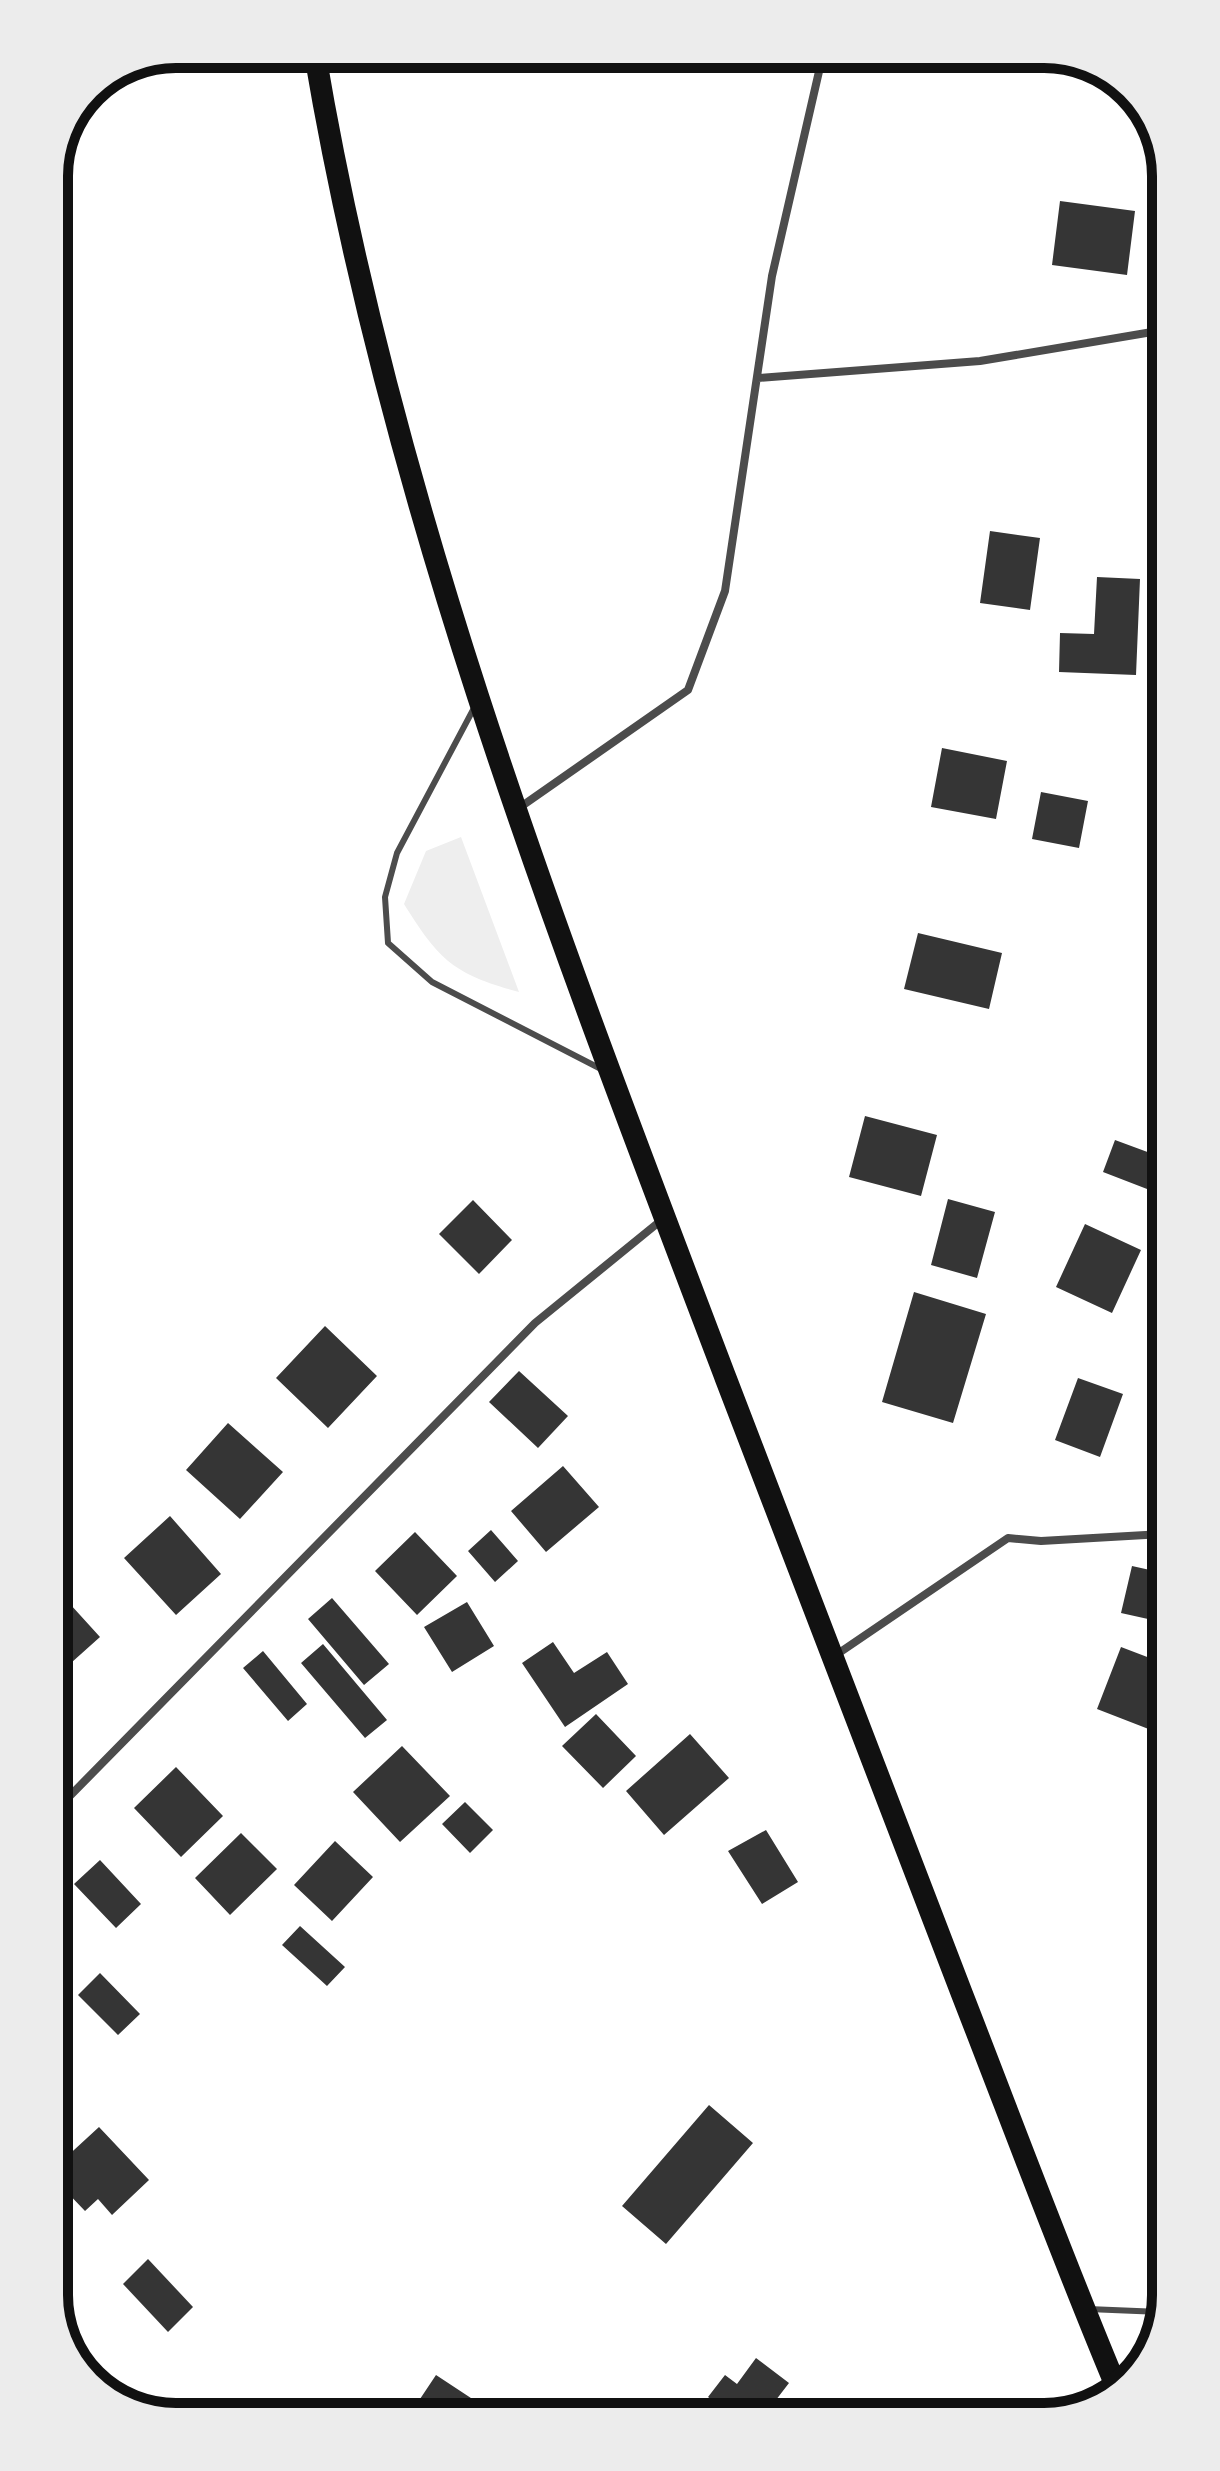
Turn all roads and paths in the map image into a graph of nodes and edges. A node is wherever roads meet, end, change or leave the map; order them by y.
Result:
1 (317, 68) edge
2 (820, 68) edge
3 (1152, 332) edge
4 (758, 378) junction
5 (477, 701) junction
6 (515, 811) junction
7 (610, 1074) junction
8 (665, 1217) junction
9 (1152, 1535) edge
10 (832, 1658) junction
11 (68, 1798) edge
12 (1084, 2309) junction
13 (1150, 2312) edge
14 (1113, 2378) edge

1 - 5 highway
2 - 4 street
3 - 4 street
4 - 6 street
5 - 6 highway
5 - 7 lane
6 - 7 highway
7 - 8 highway
8 - 10 highway
8 - 11 street
9 - 10 street
10 - 12 highway
12 - 13 lane
12 - 14 highway

